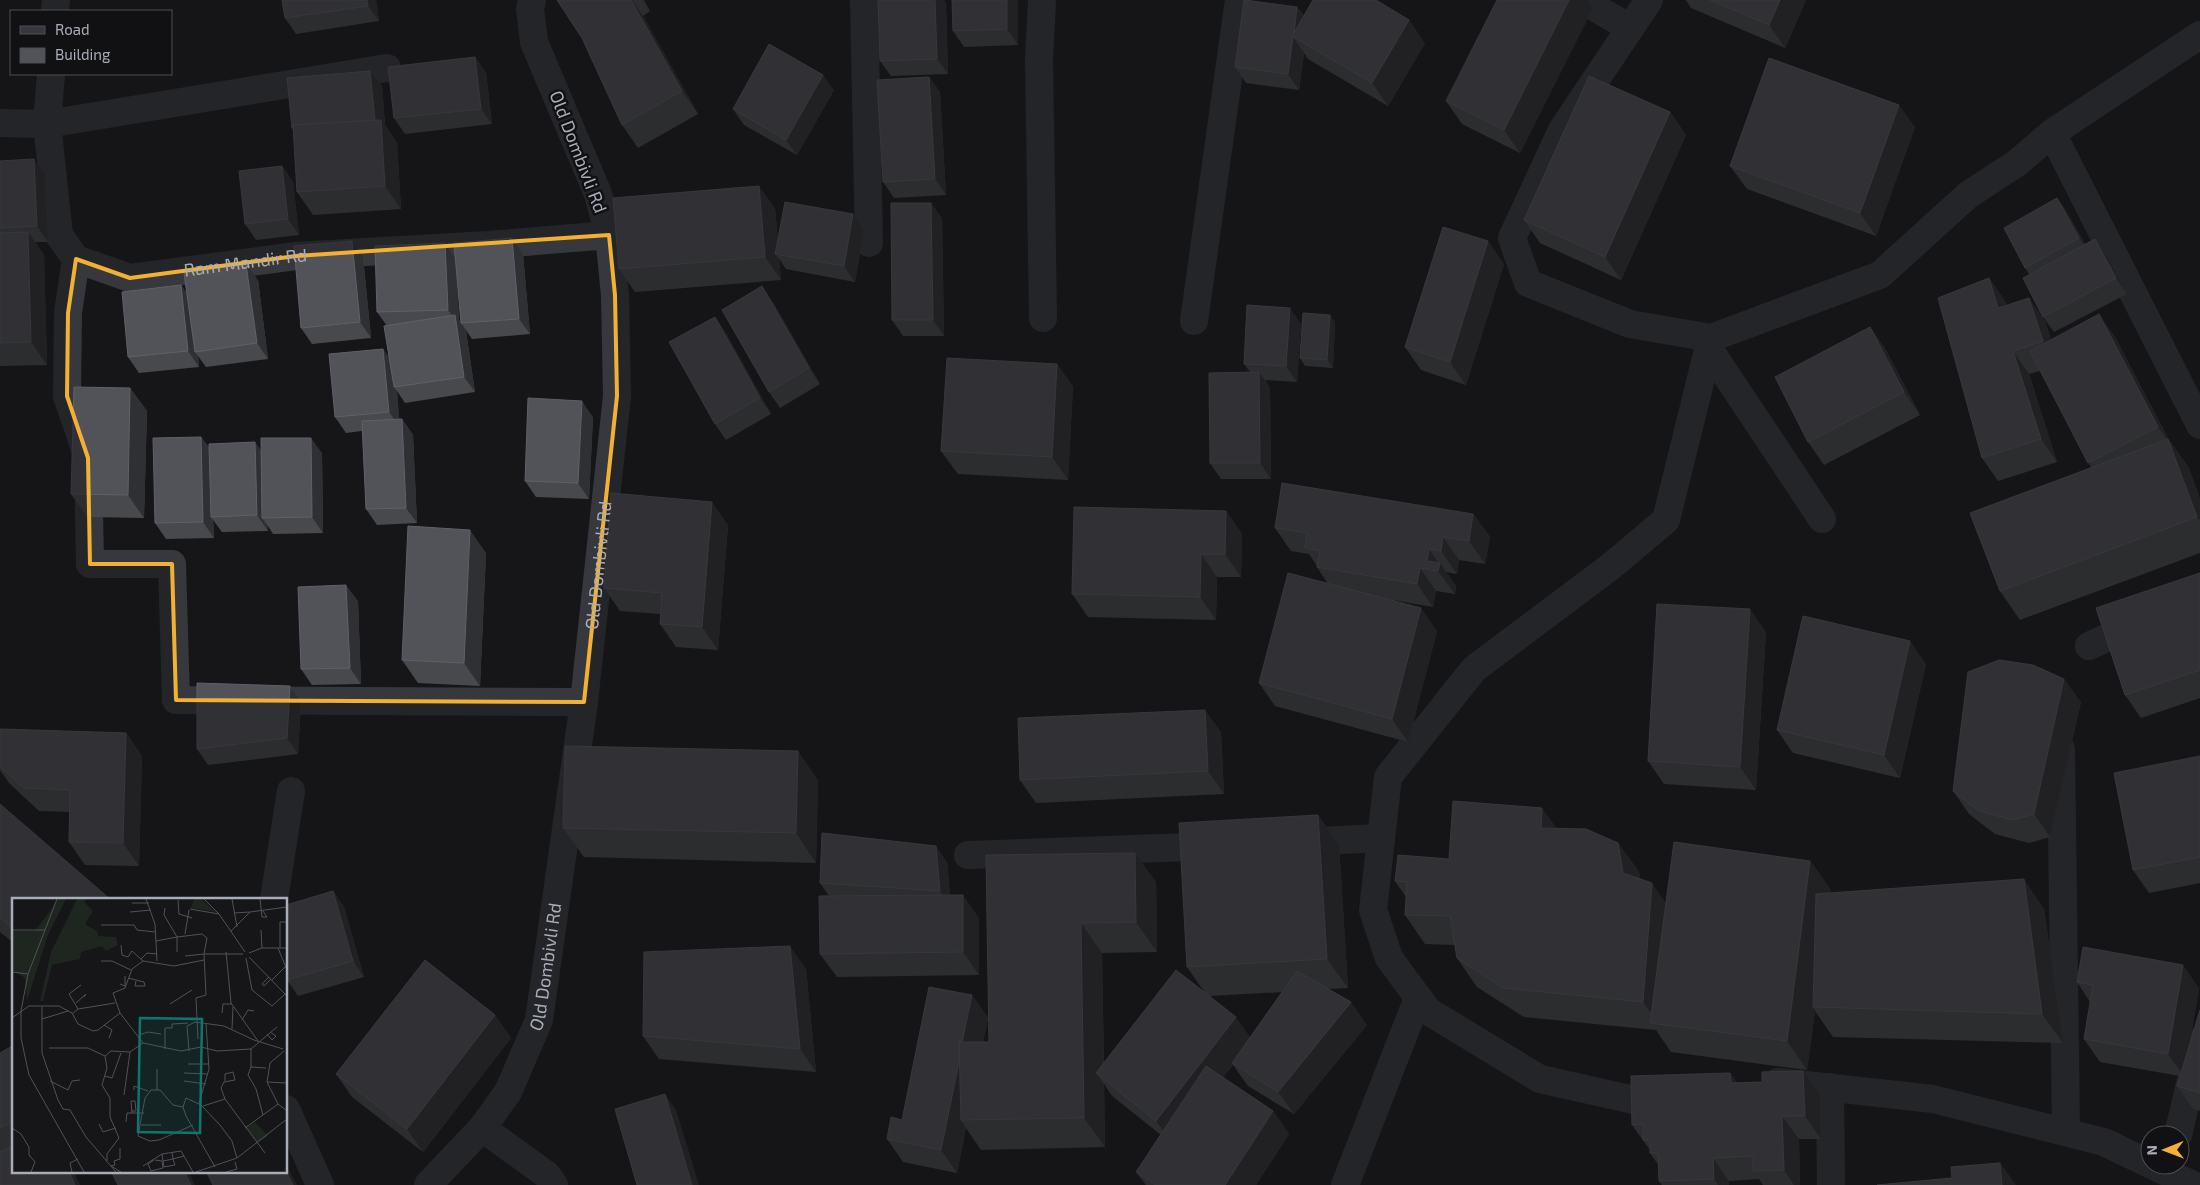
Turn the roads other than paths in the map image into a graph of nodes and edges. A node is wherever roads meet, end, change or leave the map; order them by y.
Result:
1 (532, 0) edge
2 (864, 0) edge
3 (1042, 0) edge
4 (1239, 0) edge
5 (1582, 0) edge
6 (1649, 0) edge
7 (1630, 28) junction
8 (2200, 35) edge
9 (387, 68) edge
10 (51, 75) edge
11 (0, 122) edge
12 (47, 124) junction
13 (2052, 134) junction
14 (609, 235) junction
15 (869, 243) dead end
16 (76, 259) junction
17 (1043, 318) dead end
18 (1194, 320) dead end
19 (1710, 343) junction
20 (2200, 425) edge
21 (1822, 518) dead end
22 (2200, 594) edge
23 (2089, 646) dead end
24 (584, 702) junction
25 (2061, 748) dead end
26 (291, 791) dead end
27 (1380, 838) junction
28 (1275, 844) edge
29 (1246, 845) edge
30 (968, 854) dead end
31 (274, 898) edge
32 (1418, 998) junction
33 (2200, 1040) edge
34 (1752, 1086) edge
35 (1830, 1087) junction
36 (1693, 1093) edge
37 (288, 1113) edge
38 (2180, 1125) edge
39 (482, 1128) junction
40 (2066, 1132) junction
41 (2140, 1158) edge
42 (2175, 1175) edge
43 (320, 1185) edge
44 (428, 1185) edge
45 (554, 1185) edge
46 (1345, 1185) edge
47 (1831, 1185) edge
48 (2194, 1185) edge

1 - 14 street, Old Dombivli Rd
2 - 15 street
3 - 17 street
4 - 18 street
5 - 7 street
6 - 7 street
7 - 19 street
8 - 13 street
9 - 12 street
10 - 12 street
11 - 12 street
12 - 16 street
13 - 19 street
13 - 20 street
14 - 16 street, Ram Mandir Rd
14 - 24 street, Old Dombivli Rd
16 - 24 street
19 - 21 street
19 - 27 street
22 - 23 street
24 - 39 street, Old Dombivli Rd
25 - 40 street
26 - 31 street
27 - 28 street
27 - 32 street
29 - 30 street
32 - 36 street
32 - 46 street
33 - 38 street
34 - 35 street
35 - 40 street
35 - 47 street
37 - 43 street
39 - 44 street, Old Dombivli Rd
39 - 45 street
40 - 41 street
42 - 48 street

